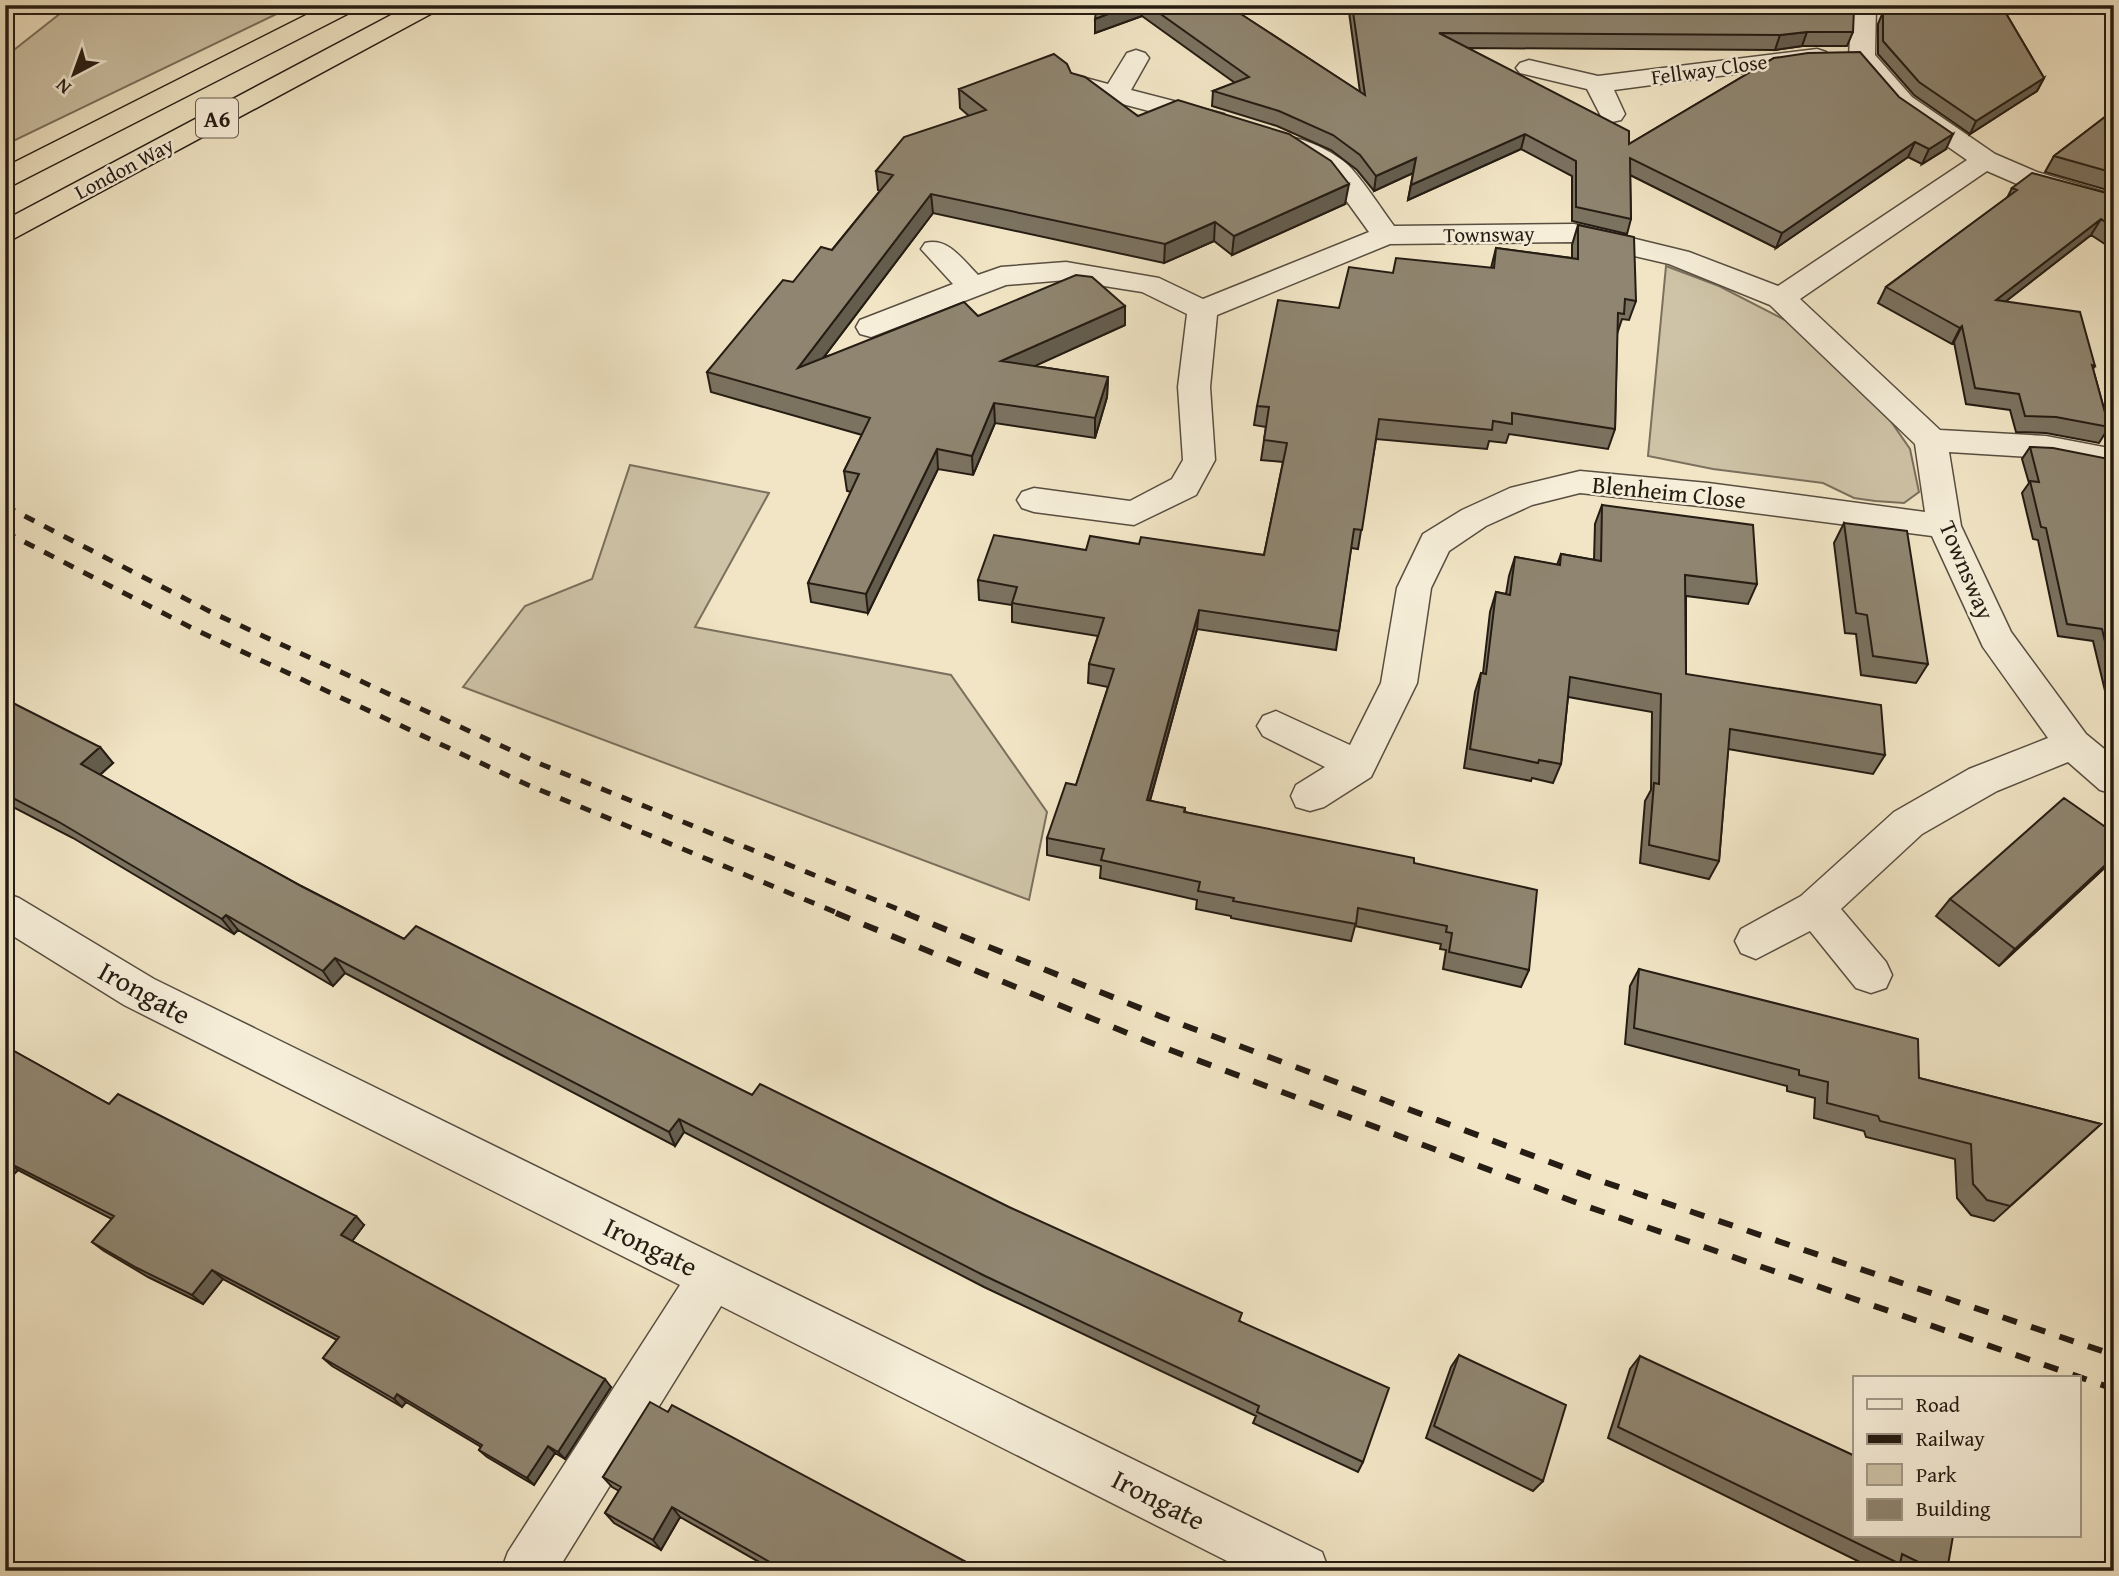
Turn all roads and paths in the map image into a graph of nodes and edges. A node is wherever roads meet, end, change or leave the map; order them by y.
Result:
1 (346, 5) edge
2 (429, 5) edge
3 (1864, 5) edge
4 (1862, 56) junction
5 (1136, 58) dead end
6 (1529, 68) dead end
7 (1598, 84) junction
8 (1082, 85) edge
9 (1116, 93) junction
10 (1612, 114) dead end
11 (1246, 129) edge
12 (1272, 137) edge
13 (1985, 160) junction
14 (5, 178) edge
15 (2114, 204) edge
16 (5, 232) edge
17 (1387, 235) junction
18 (934, 249) dead end
19 (973, 287) junction
20 (1780, 298) junction
21 (1202, 310) junction
22 (871, 327) dead end
23 (1931, 440) junction
24 (2114, 460) edge
25 (1034, 500) dead end
26 (1944, 526) junction
27 (1276, 726) dead end
28 (2073, 744) junction
29 (1358, 766) junction
30 (2114, 779) edge
31 (1310, 796) dead end
32 (1815, 908) junction
33 (5, 910) edge
34 (1756, 941) dead end
35 (1871, 975) dead end
36 (713, 1276) junction
37 (527, 1571) edge
38 (1303, 1571) edge

1 - 14 highway, London Way / A6
2 - 16 highway, London Way / A6
3 - 4 street
4 - 7 street, Fellway Close
4 - 13 street
5 - 9 street
6 - 7 street, Fellway Close
7 - 10 street
8 - 9 street
9 - 11 street
12 - 17 street
13 - 15 street
13 - 20 street
17 - 20 street, Townsway
17 - 21 street, Townsway
18 - 19 street
19 - 21 street
19 - 22 street
20 - 23 street, Townsway
21 - 25 street
23 - 24 street
23 - 26 street, Townsway
26 - 28 street, Townsway
26 - 29 street, Blenheim Close
27 - 29 street
28 - 30 street, Townsway
28 - 32 street
29 - 31 street
32 - 34 street
32 - 35 street
33 - 36 street, Irongate
36 - 37 street
36 - 38 street, Irongate

